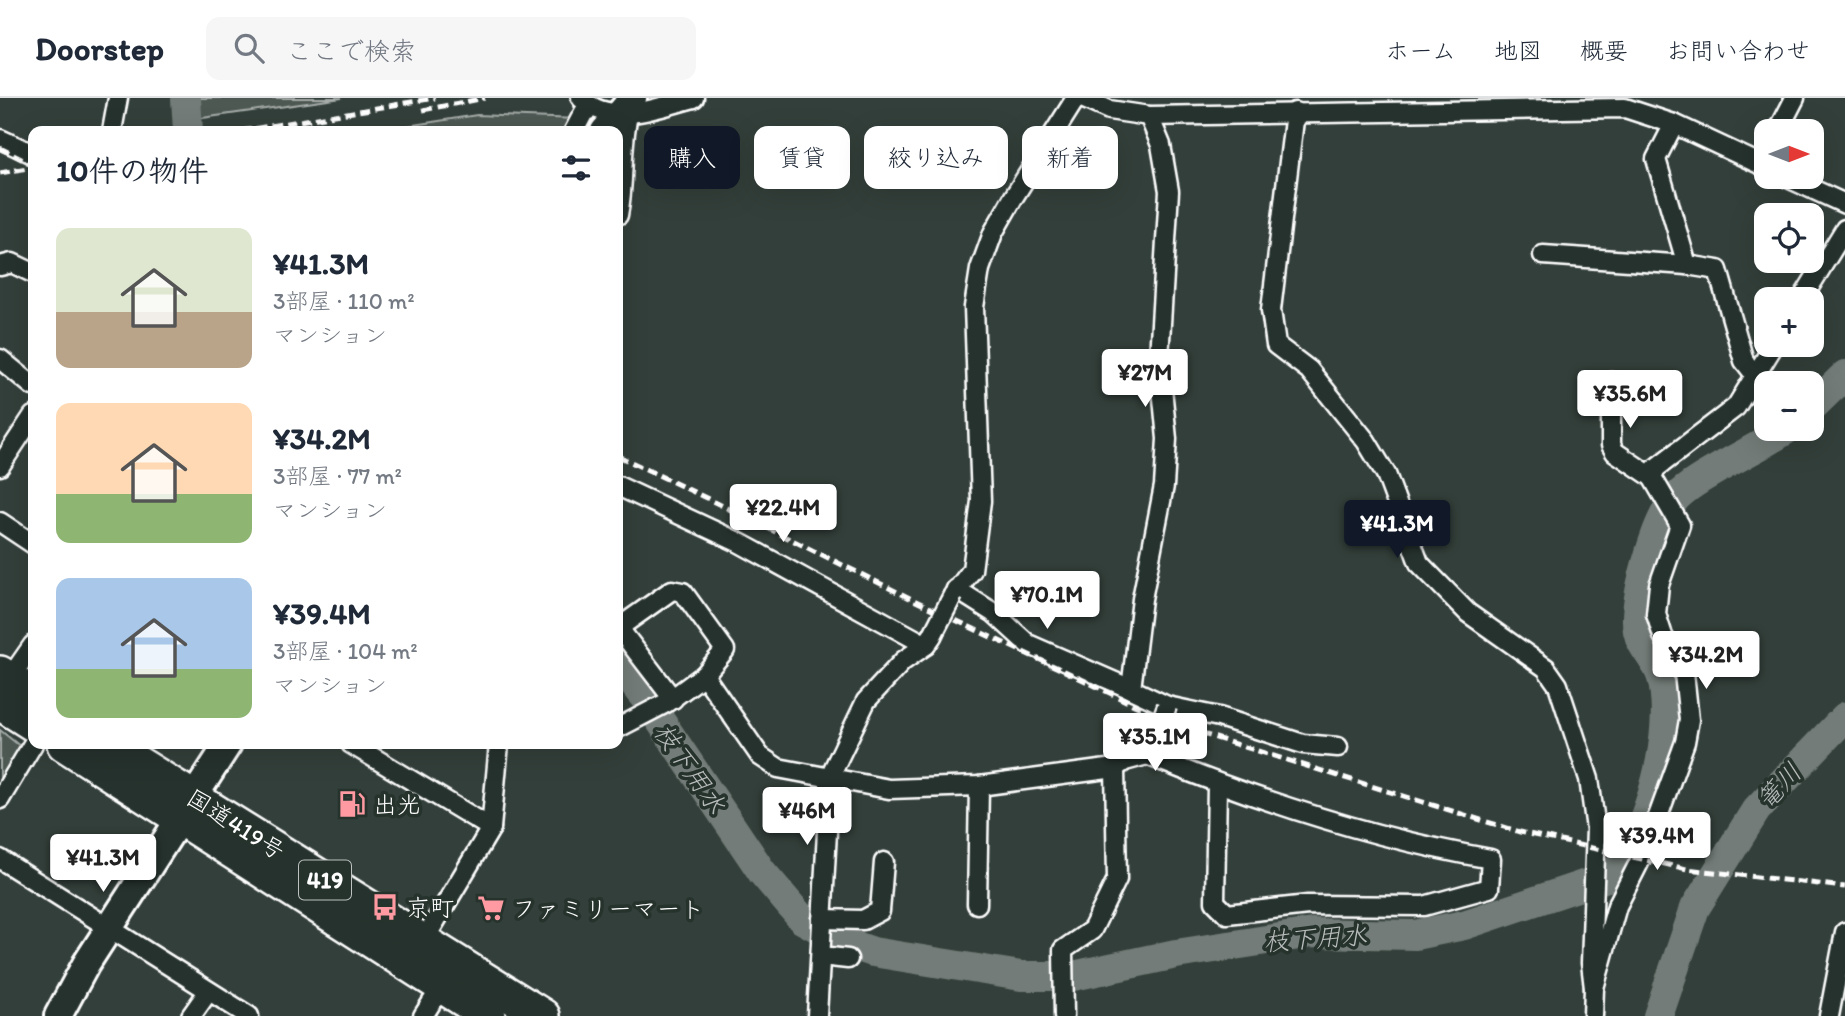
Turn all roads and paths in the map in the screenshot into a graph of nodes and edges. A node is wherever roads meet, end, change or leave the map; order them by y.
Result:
1 (118, 98) edge
2 (694, 98) edge
3 (1076, 98) edge
4 (1082, 98) edge
5 (1795, 98) edge
6 (610, 111) edge
7 (1295, 113) junction
8 (1149, 116) junction
9 (1784, 119) edge
10 (1674, 124) junction
11 (113, 126) edge
12 (577, 126) edge
13 (0, 139) edge
14 (28, 152) edge
15 (1754, 159) edge
16 (623, 171) edge
17 (623, 189) edge
18 (1812, 189) edge
19 (1845, 204) edge
20 (1845, 229) edge
21 (1543, 254) dead end
22 (1687, 265) junction
23 (0, 266) edge
24 (28, 271) edge
25 (1809, 287) edge
26 (0, 359) edge
27 (1754, 374) edge
28 (1754, 377) edge
29 (1611, 381) dead end
30 (28, 382) edge
31 (28, 424) edge
32 (0, 466) edge
33 (1654, 484) junction
34 (623, 488) edge
35 (0, 523) edge
36 (28, 541) edge
37 (955, 592) junction
38 (623, 625) edge
39 (623, 632) edge
40 (929, 641) junction
41 (28, 655) edge
42 (704, 675) junction
43 (11, 687) edge
44 (1131, 689) junction
45 (670, 701) junction
46 (1167, 706) junction
47 (28, 716) edge
48 (623, 726) edge
49 (1338, 747) dead end
50 (1150, 748) junction
51 (30, 749) edge
52 (74, 749) edge
53 (113, 749) edge
54 (225, 749) edge
55 (359, 749) edge
56 (499, 749) edge
57 (1115, 768) junction
58 (830, 776) junction
59 (1217, 784) junction
60 (979, 786) junction
61 (0, 799) edge
62 (187, 807) junction
63 (491, 828) junction
64 (0, 859) edge
65 (884, 862) dead end
66 (977, 904) dead end
67 (822, 919) junction
68 (110, 926) junction
69 (1845, 932) edge
70 (423, 942) junction
71 (821, 954) junction
72 (848, 959) dead end
73 (442, 986) junction
74 (1594, 988) junction
75 (208, 992) junction
76 (58, 1016) edge
77 (191, 1016) edge
78 (249, 1016) edge
79 (423, 1016) edge
80 (489, 1016) edge
81 (543, 1016) edge
82 (817, 1016) edge
83 (1064, 1016) edge
84 (1593, 1016) edge
85 (1829, 1016) edge

1 - 11 street
2 - 6 street
3 - 37 street
4 - 8 street
5 - 9 street
6 - 12 street
7 - 8 street
7 - 10 street
7 - 74 street
8 - 44 street
10 - 15 street
10 - 22 street
13 - 14 street
16 - 17 street
18 - 19 street
20 - 25 street
21 - 22 street
22 - 27 street
23 - 24 street
26 - 30 street
28 - 33 street
29 - 33 street
31 - 32 street
33 - 74 street
34 - 40 street
35 - 36 street
37 - 40 street, bridge
37 - 44 street
38 - 42 street
39 - 45 street
40 - 58 street
41 - 43 street
42 - 45 street
42 - 58 street
43 - 47 highway
44 - 46 street
45 - 48 street
46 - 49 street
46 - 50 street, bridge
50 - 57 street
50 - 59 street
51 - 61 street
52 - 62 highway, 国道419号 / 419
53 - 62 highway, 国道419号 / 419
54 - 62 street
55 - 63 street
56 - 63 street
57 - 60 street
57 - 83 street
58 - 60 street
58 - 67 street
59 - 59 street
60 - 66 street
62 - 68 street
62 - 70 highway, 国道419号 / 419
62 - 73 highway, 国道419号 / 419
63 - 70 street
64 - 68 street
65 - 67 street
67 - 71 street
68 - 75 street
68 - 76 street
69 - 85 street
70 - 81 highway, 国道419号 / 419
71 - 72 street
71 - 82 street
73 - 79 street
73 - 80 highway, 国道419号 / 419
74 - 84 street
75 - 77 street
75 - 78 street

